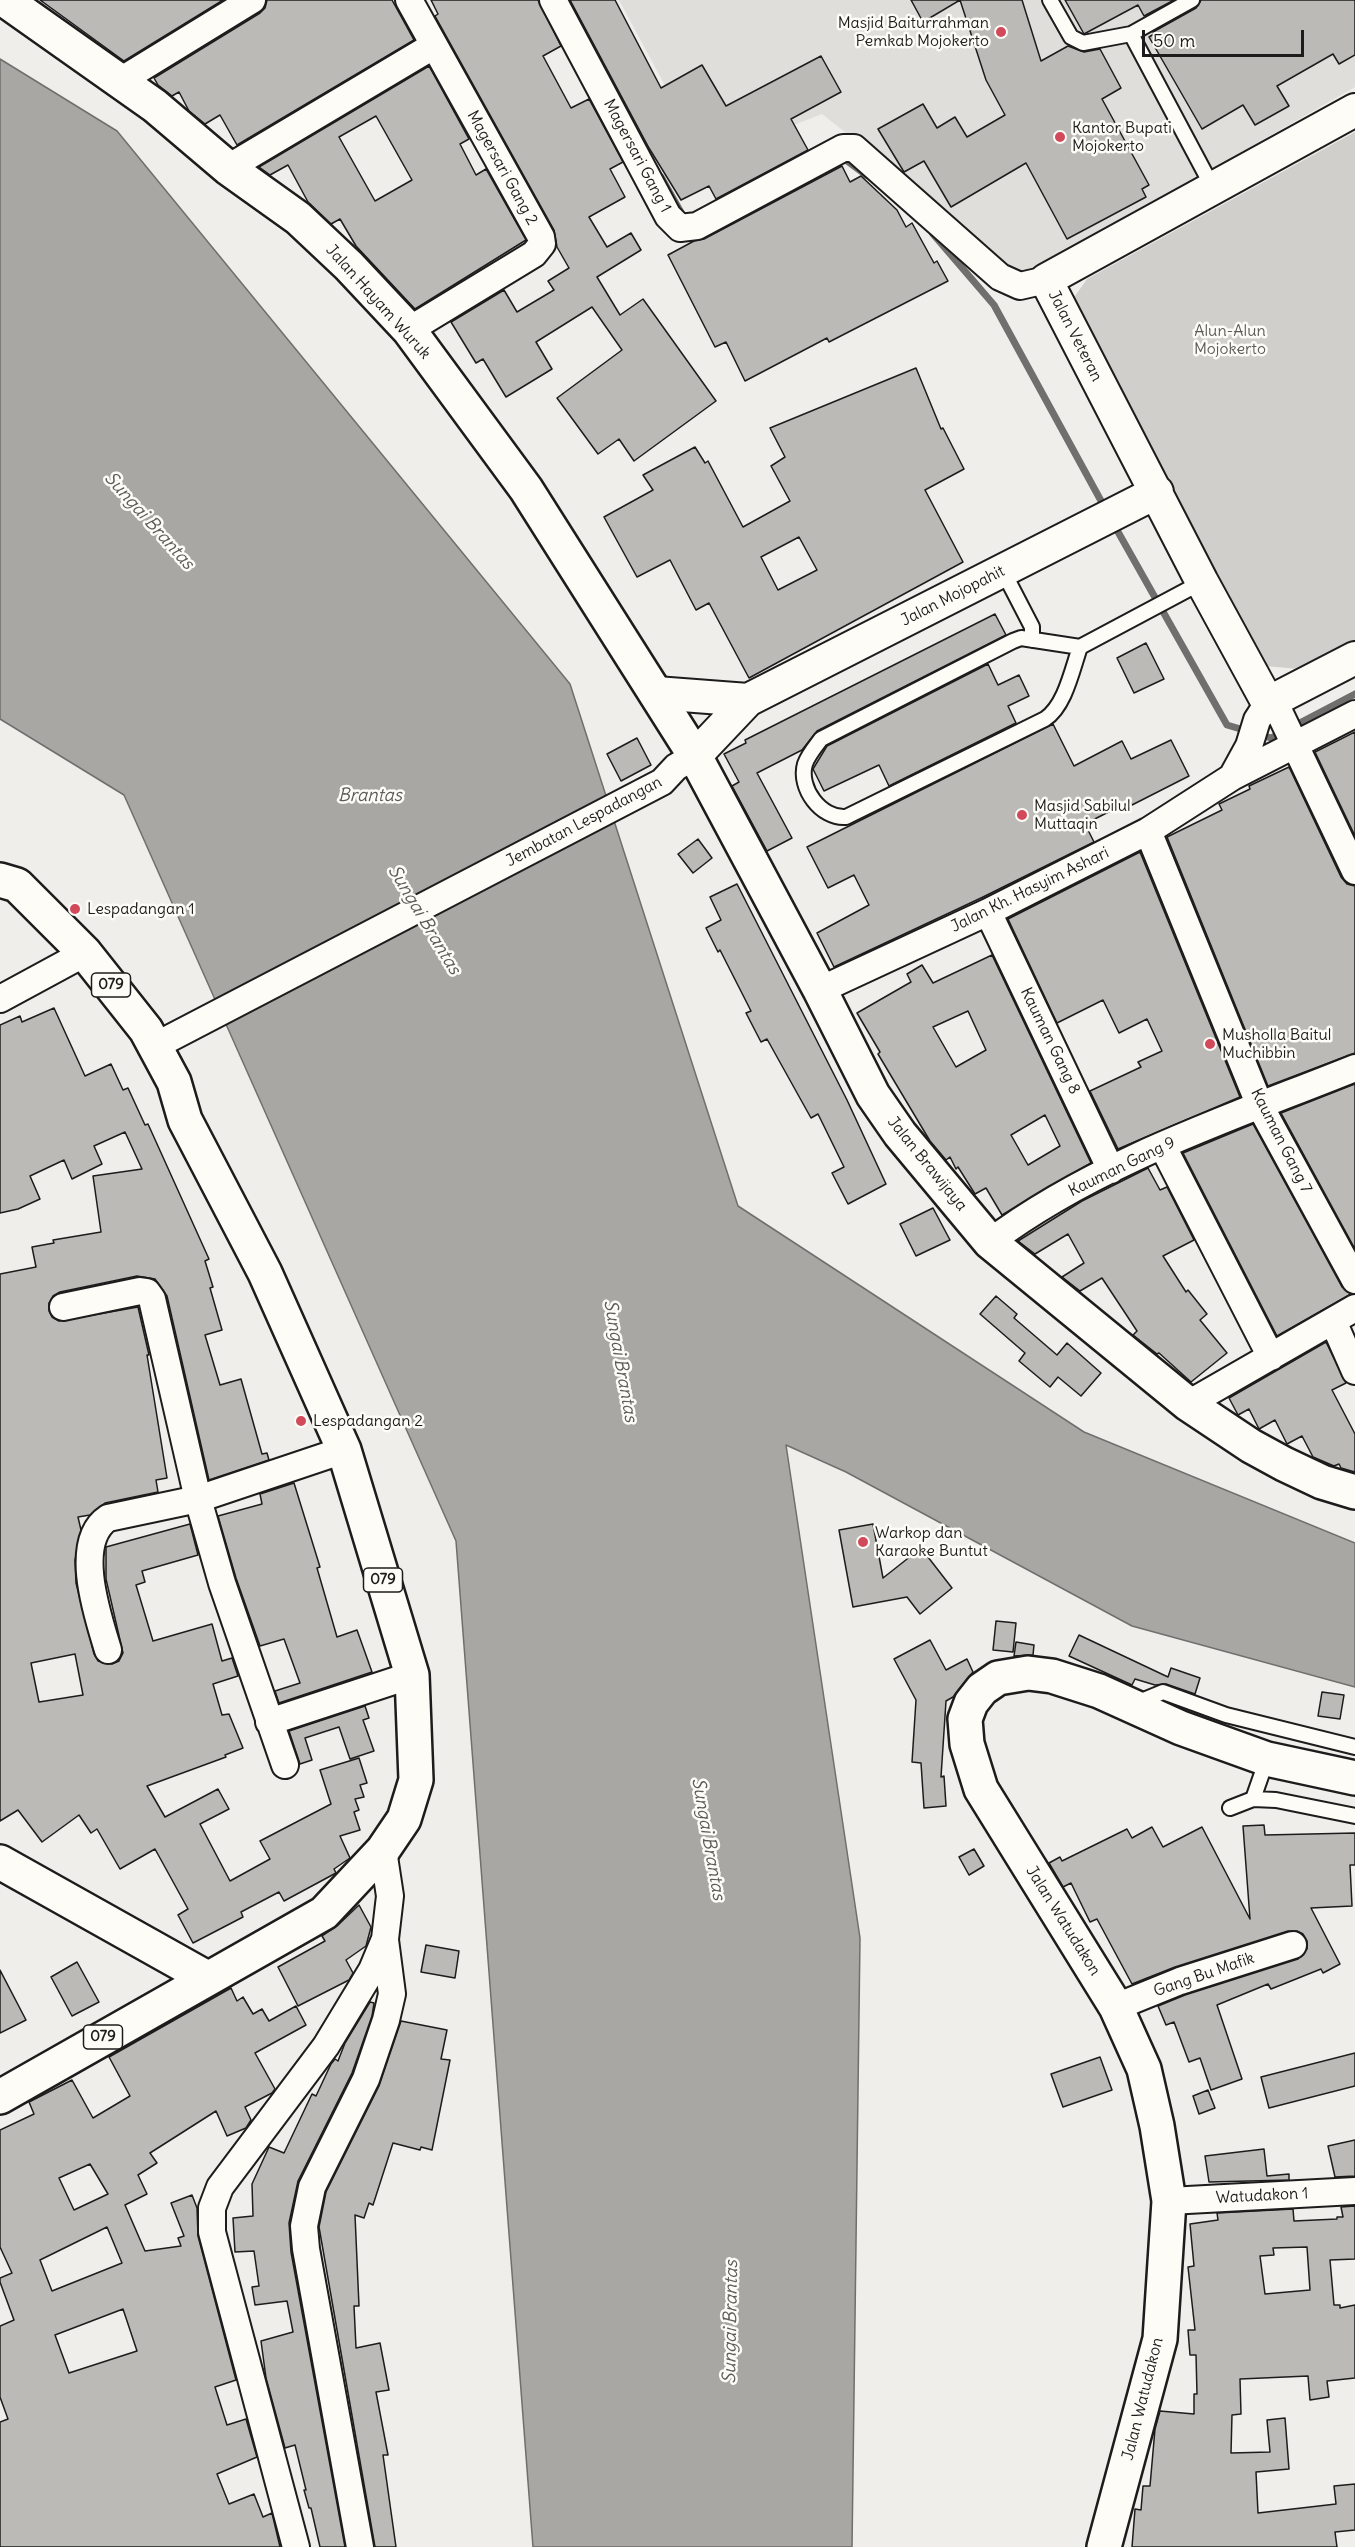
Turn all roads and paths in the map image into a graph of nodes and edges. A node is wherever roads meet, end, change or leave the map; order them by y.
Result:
1 (5, 0) edge
2 (409, 0) edge
3 (553, 0) edge
4 (1050, 0) edge
5 (1192, 0) edge
6 (243, 2) edge
7 (1131, 34) junction
8 (433, 46) junction
9 (120, 81) junction
10 (1355, 110) edge
11 (228, 168) junction
12 (1213, 188) junction
13 (1033, 283) junction
14 (417, 325) junction
15 (1157, 492) junction
16 (1003, 571) junction
17 (1193, 587) junction
18 (1032, 640) junction
19 (1080, 648) junction
20 (1354, 660) edge
21 (656, 693) junction
22 (748, 700) junction
23 (1355, 714) edge
24 (1277, 720) junction
25 (672, 769) junction
26 (1232, 777) junction
27 (1148, 831) junction
28 (1355, 871) edge
29 (0, 880) edge
30 (0, 890) edge
31 (988, 912) junction
32 (77, 958) junction
33 (820, 990) junction
34 (0, 999) edge
35 (157, 1034) junction
36 (1355, 1068) edge
37 (1260, 1106) junction
38 (185, 1120) junction
39 (1162, 1147) junction
40 (1111, 1170) junction
41 (990, 1242) junction
42 (1355, 1280) edge
43 (63, 1306) dead end
44 (1355, 1308) edge
45 (1333, 1321) junction
46 (1271, 1358) junction
47 (1355, 1371) edge
48 (1188, 1404) junction
49 (344, 1450) junction
50 (1355, 1492) edge
51 (198, 1499) junction
52 (108, 1650) dead end
53 (412, 1675) junction
54 (1137, 1709) junction
55 (269, 1722) junction
56 (1355, 1747) edge
57 (1267, 1759) junction
58 (285, 1765) dead end
59 (1355, 1778) edge
60 (1253, 1799) junction
61 (1230, 1808) dead end
62 (1355, 1816) edge
63 (382, 1850) junction
64 (0, 1862) edge
65 (385, 1940) junction
66 (1293, 1945) dead end
67 (207, 1978) junction
68 (1116, 2007) junction
69 (0, 2097) edge
70 (1355, 2191) edge
71 (1169, 2201) junction
72 (296, 2547) edge
73 (360, 2547) edge
74 (1104, 2547) edge

1 - 9 main road, Jalan Hayam Wuruk
2 - 8 street, Magersari Gang 2
3 - 13 street, Magersari Gang 1
4 - 7 lane
5 - 7 lane
6 - 9 street
7 - 12 lane
8 - 11 street
8 - 14 street, Magersari Gang 2
9 - 11 main road, Jalan Hayam Wuruk
10 - 12 street, Jalan Veteran
11 - 14 main road, Jalan Hayam Wuruk
12 - 13 street, Jalan Veteran
13 - 15 street, Jalan Veteran
14 - 21 main road, Jalan Hayam Wuruk
15 - 16 street, Jalan Mojopahit
15 - 17 street, Jalan Veteran
16 - 18 lane
16 - 22 street, Jalan Mojopahit
17 - 19 lane
17 - 24 street, Jalan Veteran
18 - 19 lane
18 - 19 lane
20 - 24 street
21 - 22 street
21 - 25 main road, Jalan Brawijaya
22 - 25 street, Jalan Mojopahit
23 - 24 street, Jalan Kh. Hasyim Ashari
24 - 26 street, Jalan Kh. Hasyim Ashari
24 - 26 street
24 - 28 street
25 - 33 main road, Jalan Brawijaya
25 - 35 street, Jembatan Lespadangan
26 - 27 street, Jalan Kh. Hasyim Ashari
27 - 31 street, Jalan Kh. Hasyim Ashari
27 - 37 street, Kauman Gang 7
29 - 32 main road, 079
30 - 32 main road, 079
31 - 33 street, Jalan Kh. Hasyim Ashari
31 - 40 street, Kauman Gang 8
32 - 34 street
32 - 35 main road, 079
32 - 38 main road, 079
33 - 41 main road, Jalan Brawijaya
35 - 38 main road, 079
36 - 37 street, Kauman Gang 9
37 - 39 street, Kauman Gang 9
37 - 42 street, Kauman Gang 7
38 - 49 main road, 079
39 - 40 street, Kauman Gang 9
39 - 46 street
40 - 41 street, Kauman Gang 9
41 - 48 main road, Jalan Brawijaya
43 - 51 street
44 - 45 street
45 - 46 street
45 - 47 street
46 - 48 street
48 - 50 main road, Jalan Brawijaya
49 - 51 street
49 - 53 main road, 079
51 - 52 street
51 - 55 street
53 - 55 street
53 - 63 main road, 079
54 - 56 lane
54 - 57 main road, Jalan Watudakon
54 - 68 main road, Jalan Watudakon
55 - 58 street
57 - 59 main road, Jalan Watudakon
57 - 60 lane
60 - 61 lane
60 - 62 lane
63 - 65 street
63 - 67 main road, 079
64 - 67 main road
65 - 72 street
65 - 73 street
66 - 68 street, Gang Bu Mafik
67 - 69 main road, 079
68 - 71 main road, Jalan Watudakon
70 - 71 street, Watudakon 1
71 - 74 main road, Jalan Watudakon

